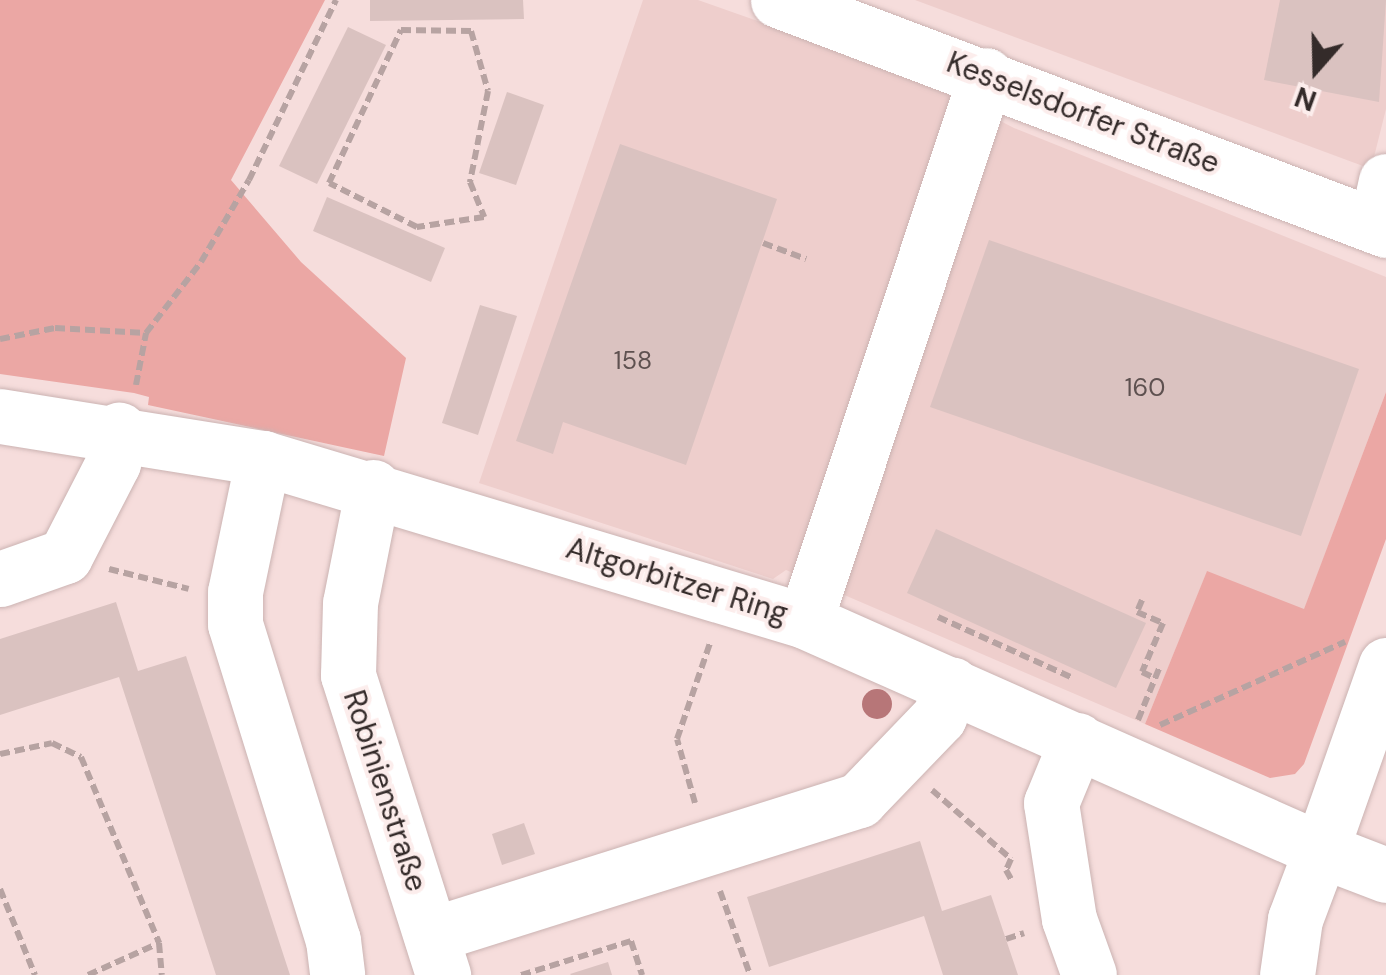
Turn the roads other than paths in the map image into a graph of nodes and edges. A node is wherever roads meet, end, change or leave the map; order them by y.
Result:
1 (806, 5) edge
2 (986, 75) junction
3 (1383, 212) edge
4 (0, 416) edge
5 (119, 430) junction
6 (263, 458) junction
7 (372, 486) junction
8 (0, 579) edge
9 (805, 621) junction
10 (1373, 650) edge
11 (952, 685) junction
12 (1077, 740) junction
13 (1321, 850) junction
14 (1386, 875) edge
15 (437, 955) edge
16 (337, 975) edge
17 (1088, 975) edge
18 (1287, 975) edge

1 - 2 street, Kesselsdorfer Straße
2 - 3 street, Kesselsdorfer Straße
2 - 9 street
4 - 5 street, Altgorbitzer Ring
5 - 6 street, Altgorbitzer Ring
5 - 8 street
6 - 7 street, Altgorbitzer Ring
6 - 16 street
7 - 9 street, Altgorbitzer Ring
7 - 15 street, Robinienstraße
9 - 11 street, Altgorbitzer Ring
10 - 13 street
11 - 12 street, Altgorbitzer Ring
11 - 15 street
12 - 13 street, Altgorbitzer Ring
12 - 17 street
13 - 14 street, Altgorbitzer Ring
13 - 18 street

